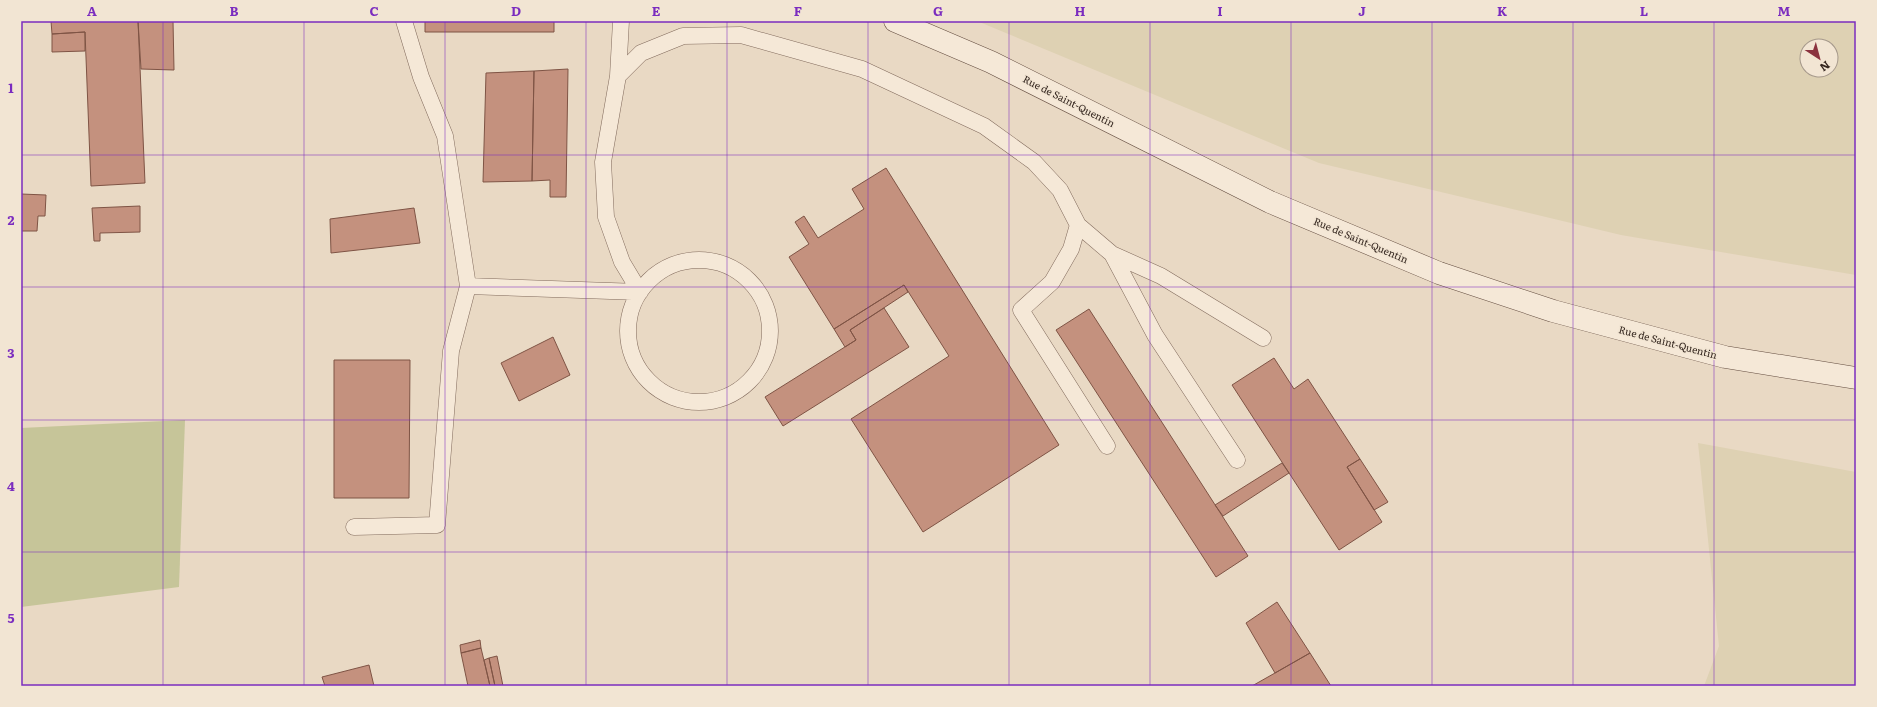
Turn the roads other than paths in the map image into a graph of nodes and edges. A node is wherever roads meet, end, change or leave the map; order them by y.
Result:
1 (404, 21) edge
2 (621, 21) edge
3 (896, 21) edge
4 (618, 76) junction
5 (1078, 225) junction
6 (1112, 254) junction
7 (468, 286) junction
8 (640, 292) junction
9 (1263, 338) dead end
10 (1856, 378) edge
11 (1107, 446) dead end
12 (1237, 460) dead end
13 (354, 527) dead end

1 - 7 lane
2 - 4 lane
3 - 10 main road, Rue de Saint-Quentin
4 - 5 lane
4 - 8 lane
5 - 6 lane
5 - 11 lane
6 - 9 lane
6 - 12 lane
7 - 8 lane
7 - 13 lane
8 - 8 lane

